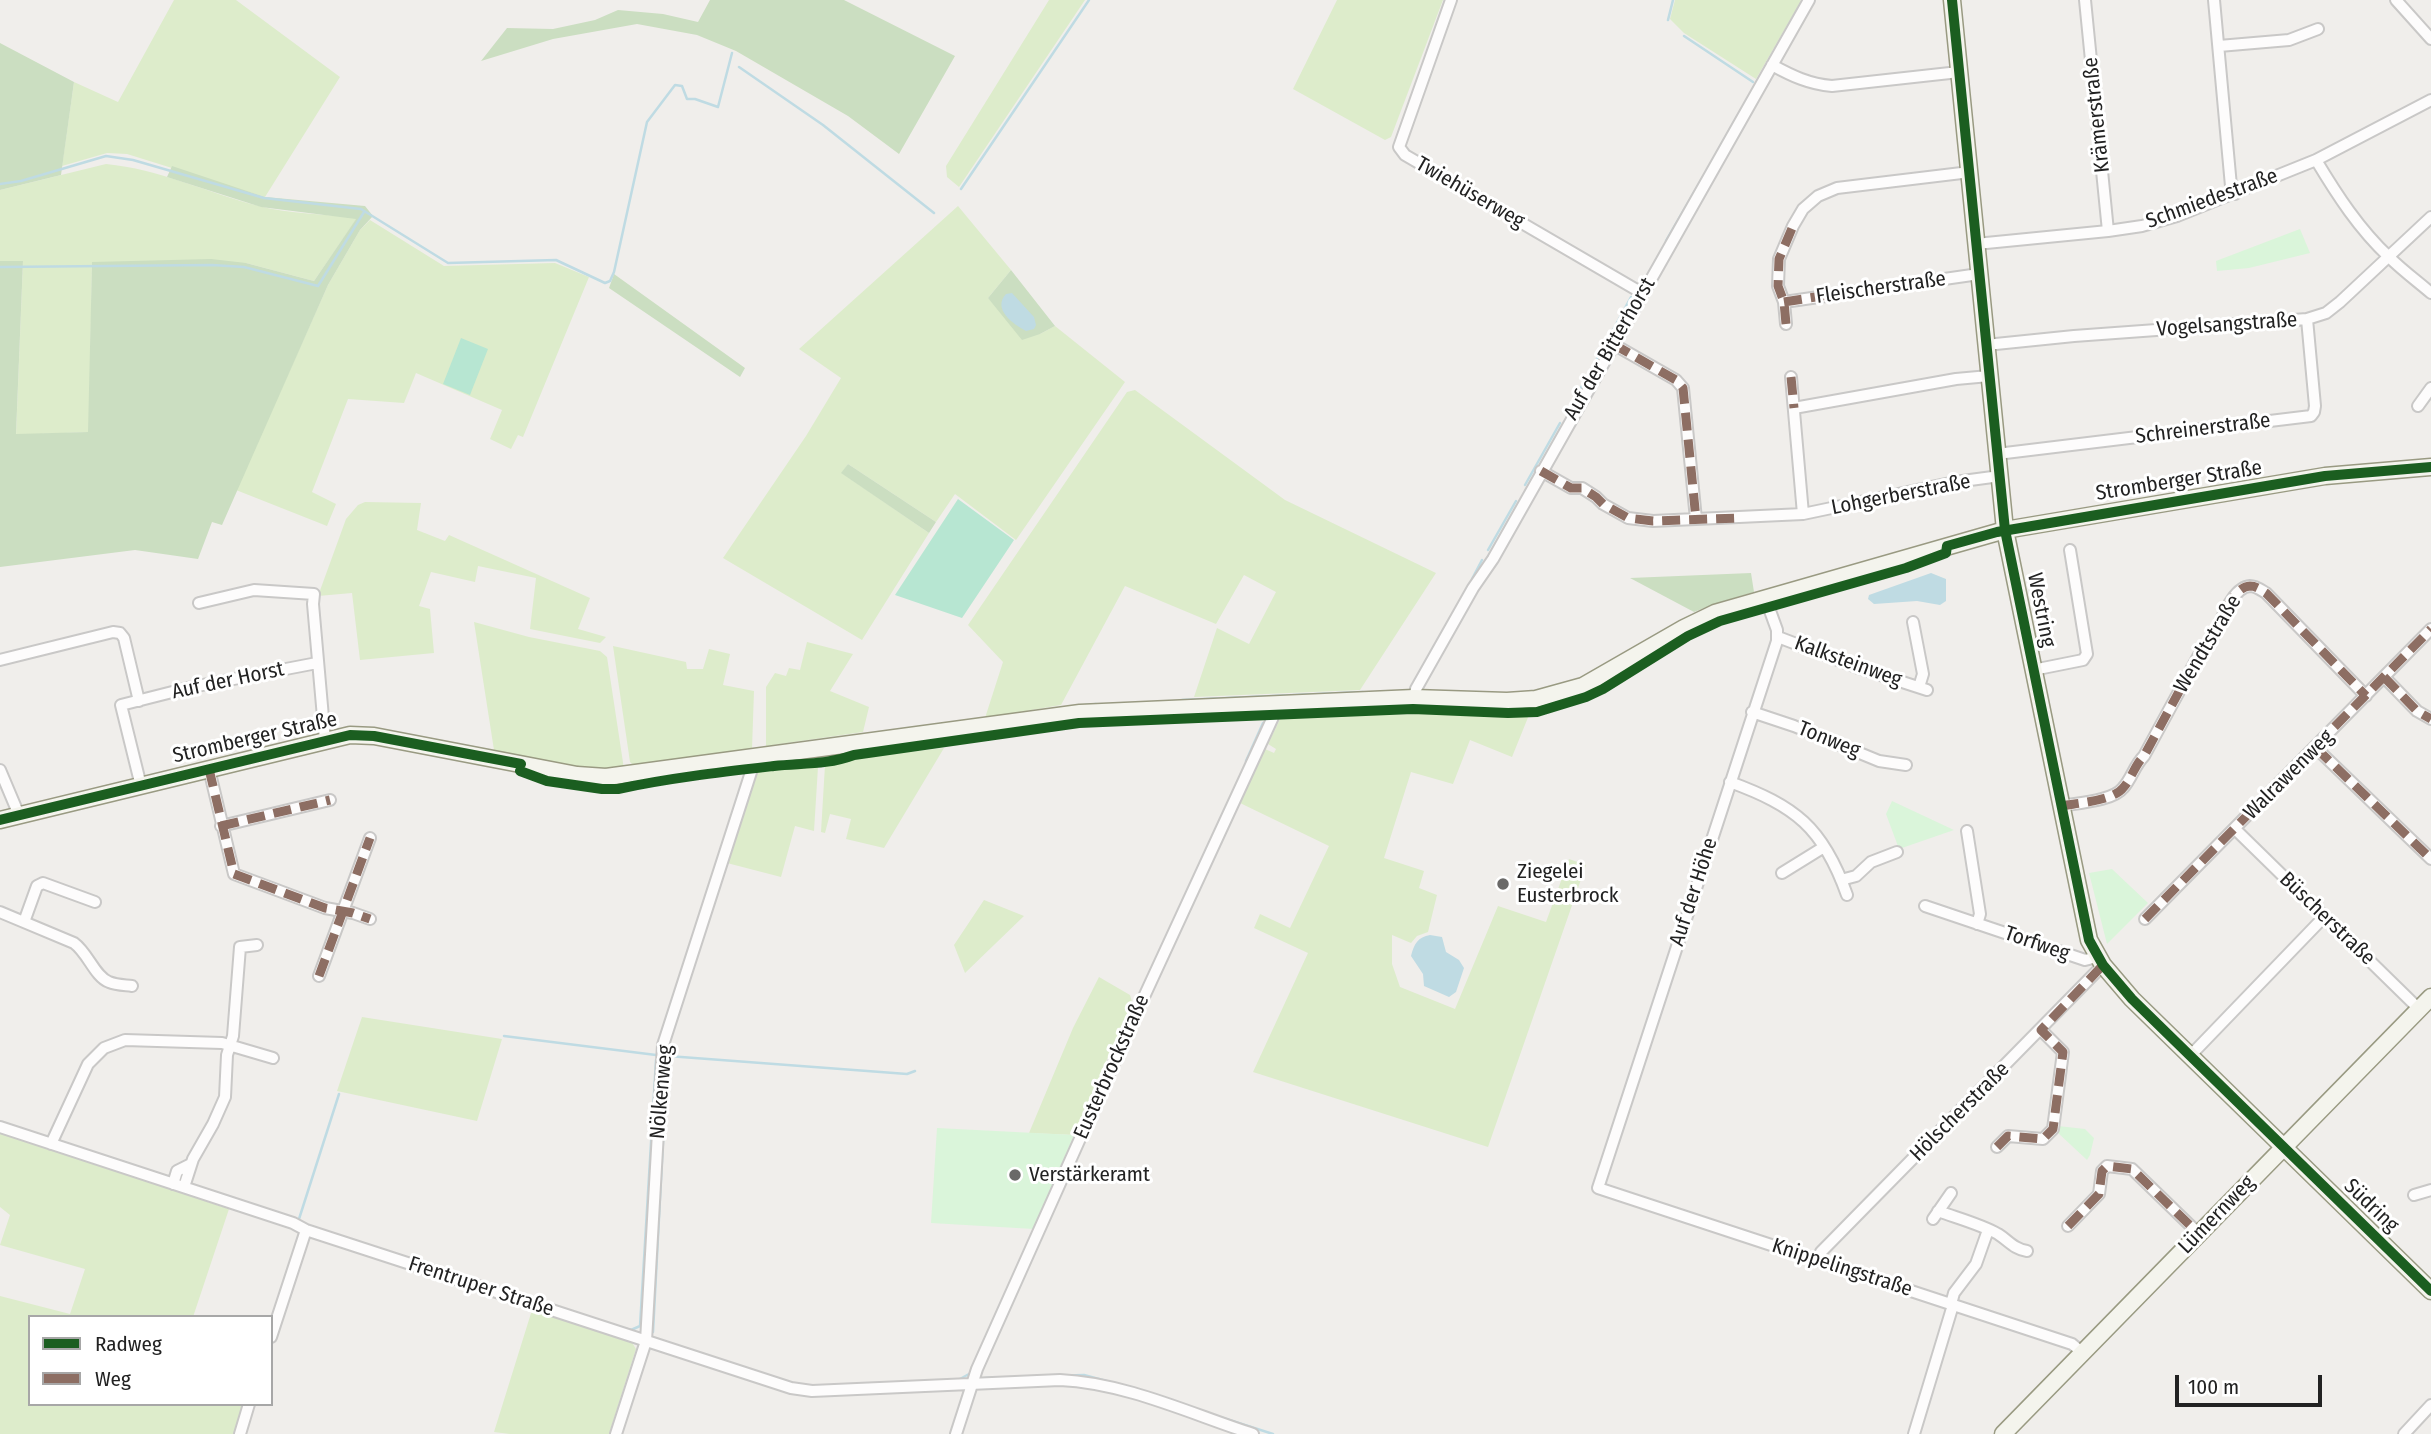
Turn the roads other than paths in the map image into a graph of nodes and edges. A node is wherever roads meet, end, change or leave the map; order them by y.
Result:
1 (1451, 0) edge
2 (1809, 0) edge
3 (1952, 0) edge
4 (2085, 0) edge
5 (2214, 0) edge
6 (2396, 0) edge
7 (2318, 29) dead end
8 (2431, 39) edge
9 (2219, 46) junction
10 (1772, 65) junction
11 (1959, 72) junction
12 (2431, 100) edge
13 (2316, 160) junction
14 (1970, 172) junction
15 (2235, 194) junction
16 (2431, 217) edge
17 (2108, 231) junction
18 (1976, 244) junction
19 (2388, 257) junction
20 (1979, 274) junction
21 (1642, 293) junction
22 (2431, 293) edge
23 (1784, 302) junction
24 (2307, 319) junction
25 (1786, 324) dead end
26 (1612, 344) junction
27 (1986, 345) junction
28 (1989, 376) junction
29 (1791, 377) dead end
30 (2431, 388) edge
31 (2418, 406) dead end
32 (1794, 408) junction
33 (1997, 454) junction
34 (2431, 467) edge
35 (1541, 471) junction
36 (2000, 477) junction
37 (1803, 514) junction
38 (1696, 519) junction
39 (2005, 530) junction
40 (2070, 550) dead end
41 (1765, 597) junction
42 (199, 603) dead end
43 (1913, 622) dead end
44 (2431, 629) edge
45 (1778, 637) junction
46 (0, 660) edge
47 (317, 663) junction
48 (2033, 670) junction
49 (2384, 677) junction
50 (2366, 695) junction
51 (1414, 698) junction
52 (139, 701) junction
53 (1273, 703) junction
54 (1752, 712) junction
55 (2431, 719) edge
56 (325, 740) junction
57 (2316, 748) junction
58 (750, 758) junction
59 (1906, 765) dead end
60 (209, 769) junction
61 (0, 770) edge
62 (1730, 782) junction
63 (141, 786) junction
64 (330, 800) dead end
65 (2061, 806) junction
66 (19, 815) junction
67 (0, 820) edge
68 (221, 826) junction
69 (2235, 829) junction
70 (1967, 831) dead end
71 (370, 838) dead end
72 (1824, 847) junction
73 (1897, 852) dead end
74 (2431, 859) edge
75 (1782, 873) dead end
76 (1841, 880) junction
77 (1847, 895) dead end
78 (94, 902) dead end
79 (1925, 906) dead end
80 (0, 912) edge
81 (343, 912) junction
82 (2324, 917) junction
83 (370, 919) dead end
84 (2145, 919) dead end
85 (24, 922) junction
86 (1977, 923) junction
87 (257, 944) dead end
88 (2100, 961) junction
89 (319, 976) dead end
90 (132, 986) dead end
91 (2425, 1003) edge
92 (2041, 1030) junction
93 (230, 1045) junction
94 (2190, 1056) junction
95 (273, 1058) dead end
96 (0, 1127) edge
97 (51, 1144) junction
98 (1997, 1147) dead end
99 (2283, 1147) junction
100 (179, 1186) junction
101 (1598, 1188) joint
102 (2431, 1190) edge
103 (1951, 1193) dead end
104 (2414, 1195) dead end
105 (2068, 1226) dead end
106 (306, 1230) junction
107 (1988, 1230) junction
108 (2199, 1234) junction
109 (2027, 1251) dead end
110 (1818, 1259) junction
111 (2431, 1291) edge
112 (1952, 1304) junction
113 (273, 1331) edge
114 (646, 1341) junction
115 (2082, 1353) junction
116 (973, 1385) junction
117 (2431, 1405) edge
118 (248, 1406) edge
119 (240, 1434) edge
120 (616, 1434) edge
121 (956, 1434) edge
122 (1253, 1434) edge
123 (1914, 1434) edge
124 (2003, 1434) edge
125 (2404, 1434) edge

1 - 21 street, Twiehüserweg
2 - 10 street, Auf der Bitterhorst
3 - 11 main road, Westring
4 - 17 street, Krämerstraße
5 - 9 street
6 - 8 street
7 - 9 street
9 - 15 street
10 - 11 street
10 - 21 street, Auf der Bitterhorst
11 - 14 main road, Westring
12 - 13 street, Schmiedestraße
13 - 15 street, Schmiedestraße
13 - 19 street
14 - 18 main road, Westring
14 - 23 street
15 - 17 street, Schmiedestraße
16 - 19 street, Vogelsangstraße
17 - 18 street, Schmiedestraße
18 - 20 main road, Westring
19 - 22 street
19 - 24 street, Vogelsangstraße
20 - 23 street, Fleischerstraße
20 - 27 main road, Westring
21 - 26 street, Auf der Bitterhorst
23 - 25 street
24 - 27 street, Vogelsangstraße
24 - 33 street, Schreinerstraße
26 - 35 street, Auf der Bitterhorst
26 - 38 street
27 - 28 main road, Westring
28 - 32 street
28 - 33 main road, Westring
29 - 32 street, Lohgerberstraße
30 - 31 street
32 - 37 street, Lohgerberstraße
33 - 36 main road, Westring
34 - 39 main road, Stromberger Straße
35 - 38 street, Lohgerberstraße
35 - 51 street, Auf der Bitterhorst
36 - 37 street, Lohgerberstraße
36 - 39 main road, Westring
37 - 38 street, Lohgerberstraße
39 - 41 main road, Stromberger Straße
39 - 48 main road, Westring
40 - 48 street
41 - 45 street
41 - 51 main road, Stromberger Straße
42 - 47 street
43 - 45 street, Kalksteinweg
44 - 49 street, Walrawenweg
45 - 54 street, Auf der Höhe
46 - 52 street
47 - 52 street, Auf der Horst
47 - 56 street
48 - 65 main road, Westring
49 - 50 street, Walrawenweg
49 - 55 street
50 - 57 street, Walrawenweg
50 - 65 street, Wendtstraße
51 - 53 main road, Stromberger Straße
52 - 63 street
53 - 58 main road, Stromberger Straße
53 - 116 street, Eusterbrockstraße
54 - 59 street, Tonweg
54 - 62 street, Auf der Höhe
56 - 58 main road, Stromberger Straße
56 - 60 main road, Stromberger Straße
57 - 69 street, Walrawenweg
57 - 74 street
58 - 114 street, Nölkenweg
60 - 63 main road, Stromberger Straße
60 - 68 street
61 - 66 street
62 - 72 street
62 - 101 street, Auf der Höhe
63 - 66 main road, Stromberger Straße
64 - 68 street
65 - 88 main road, Westring
66 - 67 main road, Stromberger Straße
68 - 81 street
69 - 82 street, Büscherstraße
69 - 84 street, Walrawenweg
70 - 86 street, Torfweg
71 - 81 street
72 - 75 street
72 - 76 street
73 - 76 street
76 - 77 street
78 - 85 street
79 - 86 street, Torfweg
80 - 85 street
81 - 83 street
81 - 89 street
82 - 91 street, Büscherstraße
82 - 94 street
85 - 90 street
86 - 88 street, Torfweg
87 - 93 street
88 - 92 street, Hölscherstraße
88 - 94 main road, Westring
91 - 99 main road, Lümernweg
92 - 98 street
92 - 110 street, Hölscherstraße
93 - 95 street
93 - 97 street
93 - 100 street
94 - 99 main road, Westring
96 - 97 street, Frentruper Straße
97 - 100 street, Frentruper Straße
99 - 108 main road, Lümernweg
99 - 111 main road, Südring
100 - 106 street, Frentruper Straße
101 - 110 street, Knippelingstraße
102 - 104 street
103 - 107 street
105 - 108 street
106 - 113 street
106 - 114 street, Frentruper Straße
107 - 109 street
107 - 112 street
108 - 115 main road, Lümernweg
110 - 112 street, Knippelingstraße
112 - 115 street, Knippelingstraße
112 - 123 street
114 - 116 street, Frentruper Straße
114 - 120 street, Nölkenweg
115 - 124 main road, Lümernweg
116 - 121 street, Eusterbrockstraße
116 - 122 street, Frentruper Straße
117 - 125 street
118 - 119 street

